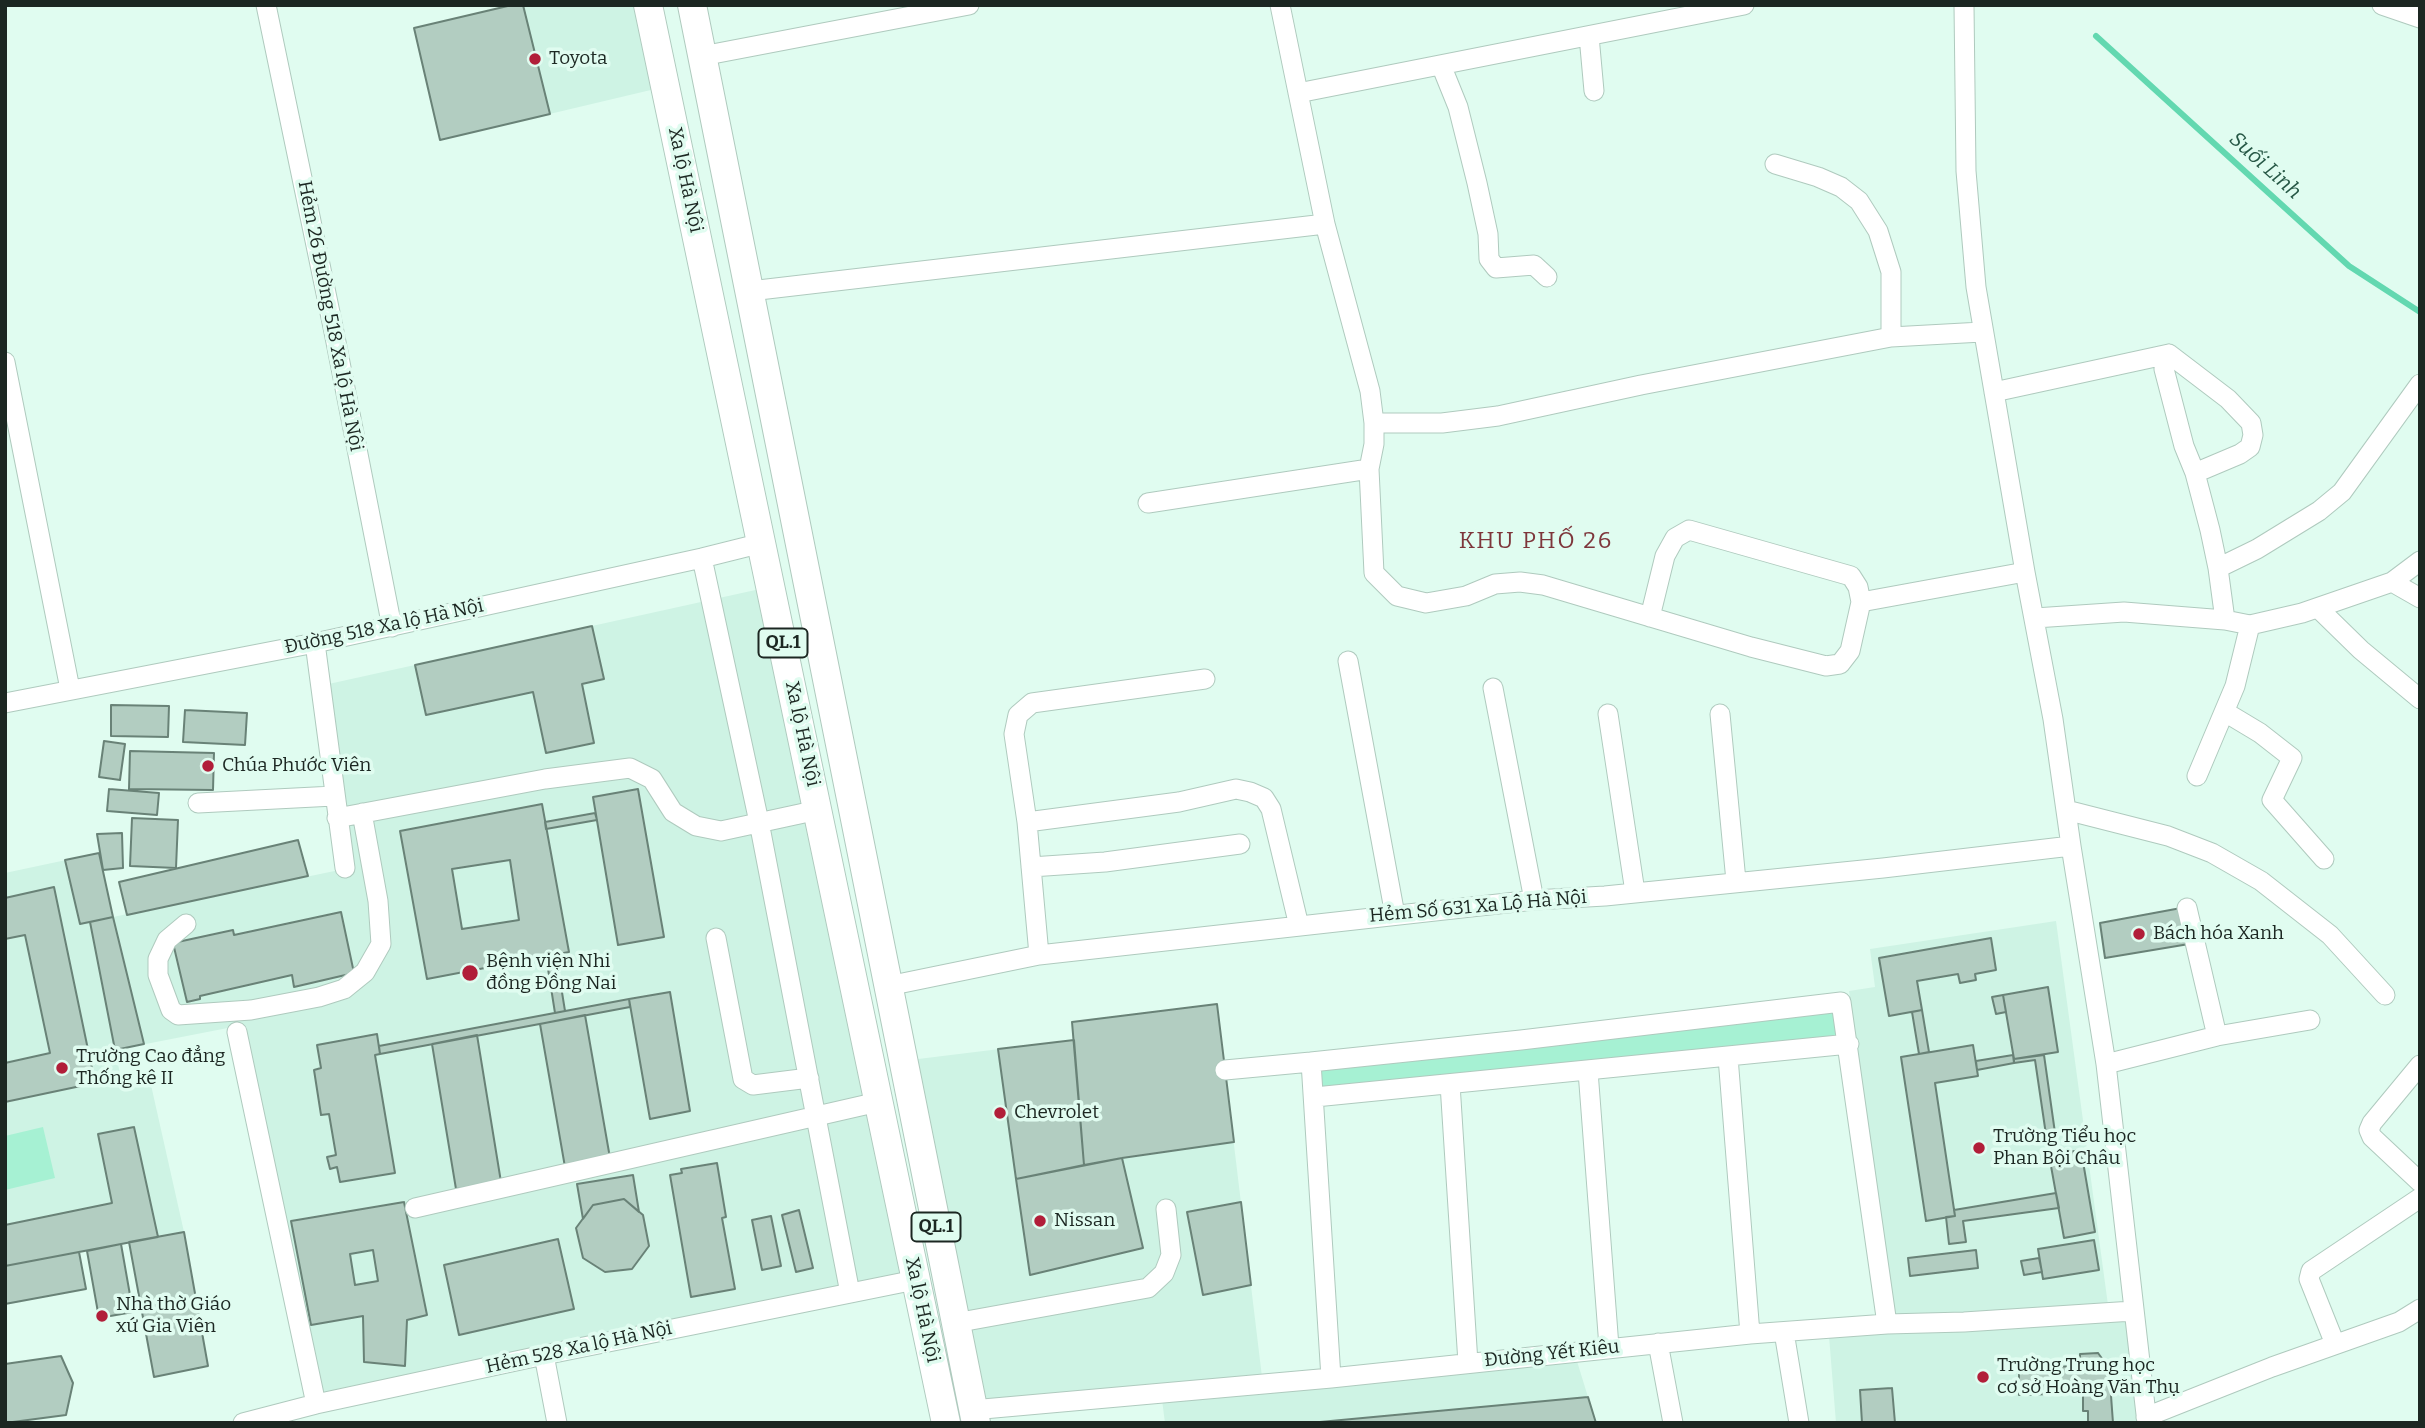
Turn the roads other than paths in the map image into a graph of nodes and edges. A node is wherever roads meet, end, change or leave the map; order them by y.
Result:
1 (265, 5) edge
2 (648, 5) edge
3 (692, 5) edge
4 (969, 5) edge
5 (1280, 5) edge
6 (1744, 5) edge
7 (1964, 5) edge
8 (2382, 5) edge
9 (2420, 18) edge
10 (1589, 36) junction
11 (702, 56) junction
12 (1441, 65) junction
13 (1594, 91) dead end
14 (1298, 93) junction
15 (1775, 164) dead end
16 (1325, 224) junction
17 (1547, 277) dead end
18 (750, 291) junction
19 (1982, 332) junction
20 (1891, 337) junction
21 (2169, 354) junction
22 (5, 362) edge
23 (2420, 384) edge
24 (1994, 392) junction
25 (1374, 422) junction
26 (1369, 469) junction
27 (2195, 473) junction
28 (1148, 503) dead end
29 (762, 543) junction
30 (702, 558) junction
31 (2420, 561) edge
32 (2218, 568) junction
33 (2025, 572) junction
34 (2392, 582) junction
35 (2420, 598) edge
36 (1861, 603) junction
37 (2318, 608) junction
38 (1650, 617) junction
39 (2035, 618) junction
40 (2225, 620) junction
41 (2250, 625) junction
42 (392, 626) junction
43 (315, 643) junction
44 (1348, 661) dead end
45 (1205, 679) dead end
46 (1493, 688) dead end
47 (70, 690) junction
48 (2420, 699) edge
49 (5, 703) edge
50 (2225, 712) junction
51 (1608, 714) dead end
52 (1720, 714) dead end
53 (2197, 776) dead end
54 (334, 796) junction
55 (198, 803) dead end
56 (818, 810) junction
57 (2066, 810) junction
58 (362, 813) junction
59 (337, 818) junction
60 (759, 822) junction
61 (1027, 822) junction
62 (1240, 844) dead end
63 (2071, 846) junction
64 (2324, 859) dead end
65 (1031, 867) junction
66 (345, 868) dead end
67 (1736, 881) junction
68 (1634, 892) junction
69 (1534, 900) junction
70 (2187, 908) dead end
71 (1395, 915) junction
72 (186, 924) dead end
73 (1299, 926) junction
74 (716, 938) dead end
75 (1039, 955) junction
76 (888, 986) junction
77 (2385, 995) dead end
78 (2310, 1020) dead end
79 (237, 1032) dead end
80 (2217, 1037) junction
81 (1849, 1044) junction
82 (1728, 1057) junction
83 (1311, 1062) junction
84 (2106, 1064) junction
85 (2420, 1065) edge
86 (1225, 1070) dead end
87 (1588, 1071) junction
88 (809, 1078) junction
89 (1450, 1084) junction
90 (1315, 1097) junction
91 (878, 1102) junction
92 (817, 1117) junction
93 (2417, 1173) edge
94 (2420, 1198) edge
95 (415, 1208) dead end
96 (1166, 1209) dead end
97 (915, 1280) junction
98 (850, 1293) junction
99 (2133, 1311) junction
100 (2417, 1313) edge
101 (955, 1323) junction
102 (1887, 1324) junction
103 (1784, 1332) junction
104 (1750, 1334) junction
105 (1658, 1343) junction
106 (2335, 1344) junction
107 (1609, 1348) junction
108 (544, 1355) junction
109 (1468, 1363) junction
110 (1331, 1378) junction
111 (316, 1404) junction
112 (1049, 1413) edge
113 (974, 1416) edge
114 (2146, 1420) edge
115 (243, 1423) edge
116 (557, 1423) edge
117 (946, 1423) edge
118 (1673, 1423) edge
119 (1799, 1423) edge

1 - 42 street, Hẻm 26 Đường 518 Xa lộ Hà Nội
2 - 29 highway, Xa lộ Hà Nội / QL.1
3 - 11 highway, Xa lộ Hà Nội / QL.1
4 - 11 street
5 - 14 street
6 - 10 street
7 - 19 street
8 - 9 street
10 - 12 street
10 - 13 street
11 - 18 highway, Xa lộ Hà Nội / QL.1
12 - 14 street
12 - 17 street
14 - 16 street
15 - 20 street
16 - 18 street
16 - 25 street
18 - 76 highway, Xa lộ Hà Nội / QL.1
19 - 20 street
19 - 24 street
20 - 25 street
21 - 24 street
21 - 27 street
21 - 27 street
22 - 47 street
23 - 32 street
24 - 33 street
25 - 26 street
26 - 28 street
26 - 38 street
27 - 32 street
29 - 30 street, Đường 518 Xa lộ Hà Nội
29 - 56 highway, Xa lộ Hà Nội / QL.1
30 - 42 street, Đường 518 Xa lộ Hà Nội
30 - 60 street
31 - 34 street
32 - 40 street
33 - 36 street
33 - 39 street
34 - 35 street
34 - 37 street
36 - 38 street
36 - 38 street
37 - 41 street
37 - 48 street
39 - 40 street
39 - 57 street
40 - 41 street
41 - 50 street
42 - 43 street, Đường 518 Xa lộ Hà Nội
43 - 47 street, Đường 518 Xa lộ Hà Nội
43 - 54 street
44 - 71 street
45 - 61 street
46 - 69 street
47 - 49 street, Đường 518 Xa lộ Hà Nội
50 - 53 street
50 - 64 street
51 - 68 street
52 - 67 street
54 - 55 street
54 - 59 street
56 - 60 street
56 - 91 highway, Xa lộ Hà Nội / QL.1
57 - 63 street
57 - 77 street
58 - 59 street
58 - 60 street
58 - 72 street
59 - 66 street
60 - 88 street
61 - 65 street
61 - 73 street
62 - 65 street
63 - 67 street, Hẻm Số 631 Xa Lộ Hà Nội
63 - 84 street
65 - 75 street
67 - 68 street, Hẻm Số 631 Xa Lộ Hà Nội
68 - 69 street, Hẻm Số 631 Xa Lộ Hà Nội
69 - 71 street, Hẻm Số 631 Xa Lộ Hà Nội
70 - 80 street
71 - 73 street, Hẻm Số 631 Xa Lộ Hà Nội
73 - 75 street, Hẻm Số 631 Xa Lộ Hà Nội
74 - 88 street
75 - 76 street, Hẻm Số 631 Xa Lộ Hà Nội
76 - 101 highway, Xa lộ Hà Nội / QL.1
78 - 80 street
79 - 111 street
80 - 84 street
81 - 82 street
81 - 83 street
81 - 102 street
82 - 87 street
82 - 104 street
83 - 86 street
83 - 90 street
84 - 99 street
85 - 93 street
87 - 89 street
87 - 107 street
88 - 92 street
89 - 90 street
89 - 109 street
90 - 110 street
91 - 92 street
91 - 97 highway, Xa lộ Hà Nội / QL.1
92 - 95 street
92 - 98 street
94 - 106 street
96 - 101 street
97 - 98 street, Hẻm 528 Xa lộ Hà Nội
97 - 117 highway, Xa lộ Hà Nội / QL.1
98 - 108 street, Hẻm 528 Xa lộ Hà Nội
99 - 102 street, Đường Yết Kiêu
99 - 114 street
100 - 106 street
101 - 113 highway, Xa lộ Hà Nội / QL.1
102 - 103 street, Đường Yết Kiêu
103 - 104 street, Đường Yết Kiêu
103 - 119 street
104 - 105 street, Đường Yết Kiêu
105 - 107 street, Đường Yết Kiêu
105 - 118 street
106 - 114 street
107 - 109 street, Đường Yết Kiêu
108 - 111 street, Hẻm 528 Xa lộ Hà Nội
108 - 116 street
109 - 110 street, Đường Yết Kiêu
110 - 112 street, Đường Yết Kiêu
111 - 115 street, Hẻm 528 Xa lộ Hà Nội
112 - 113 street, Đường Yết Kiêu

